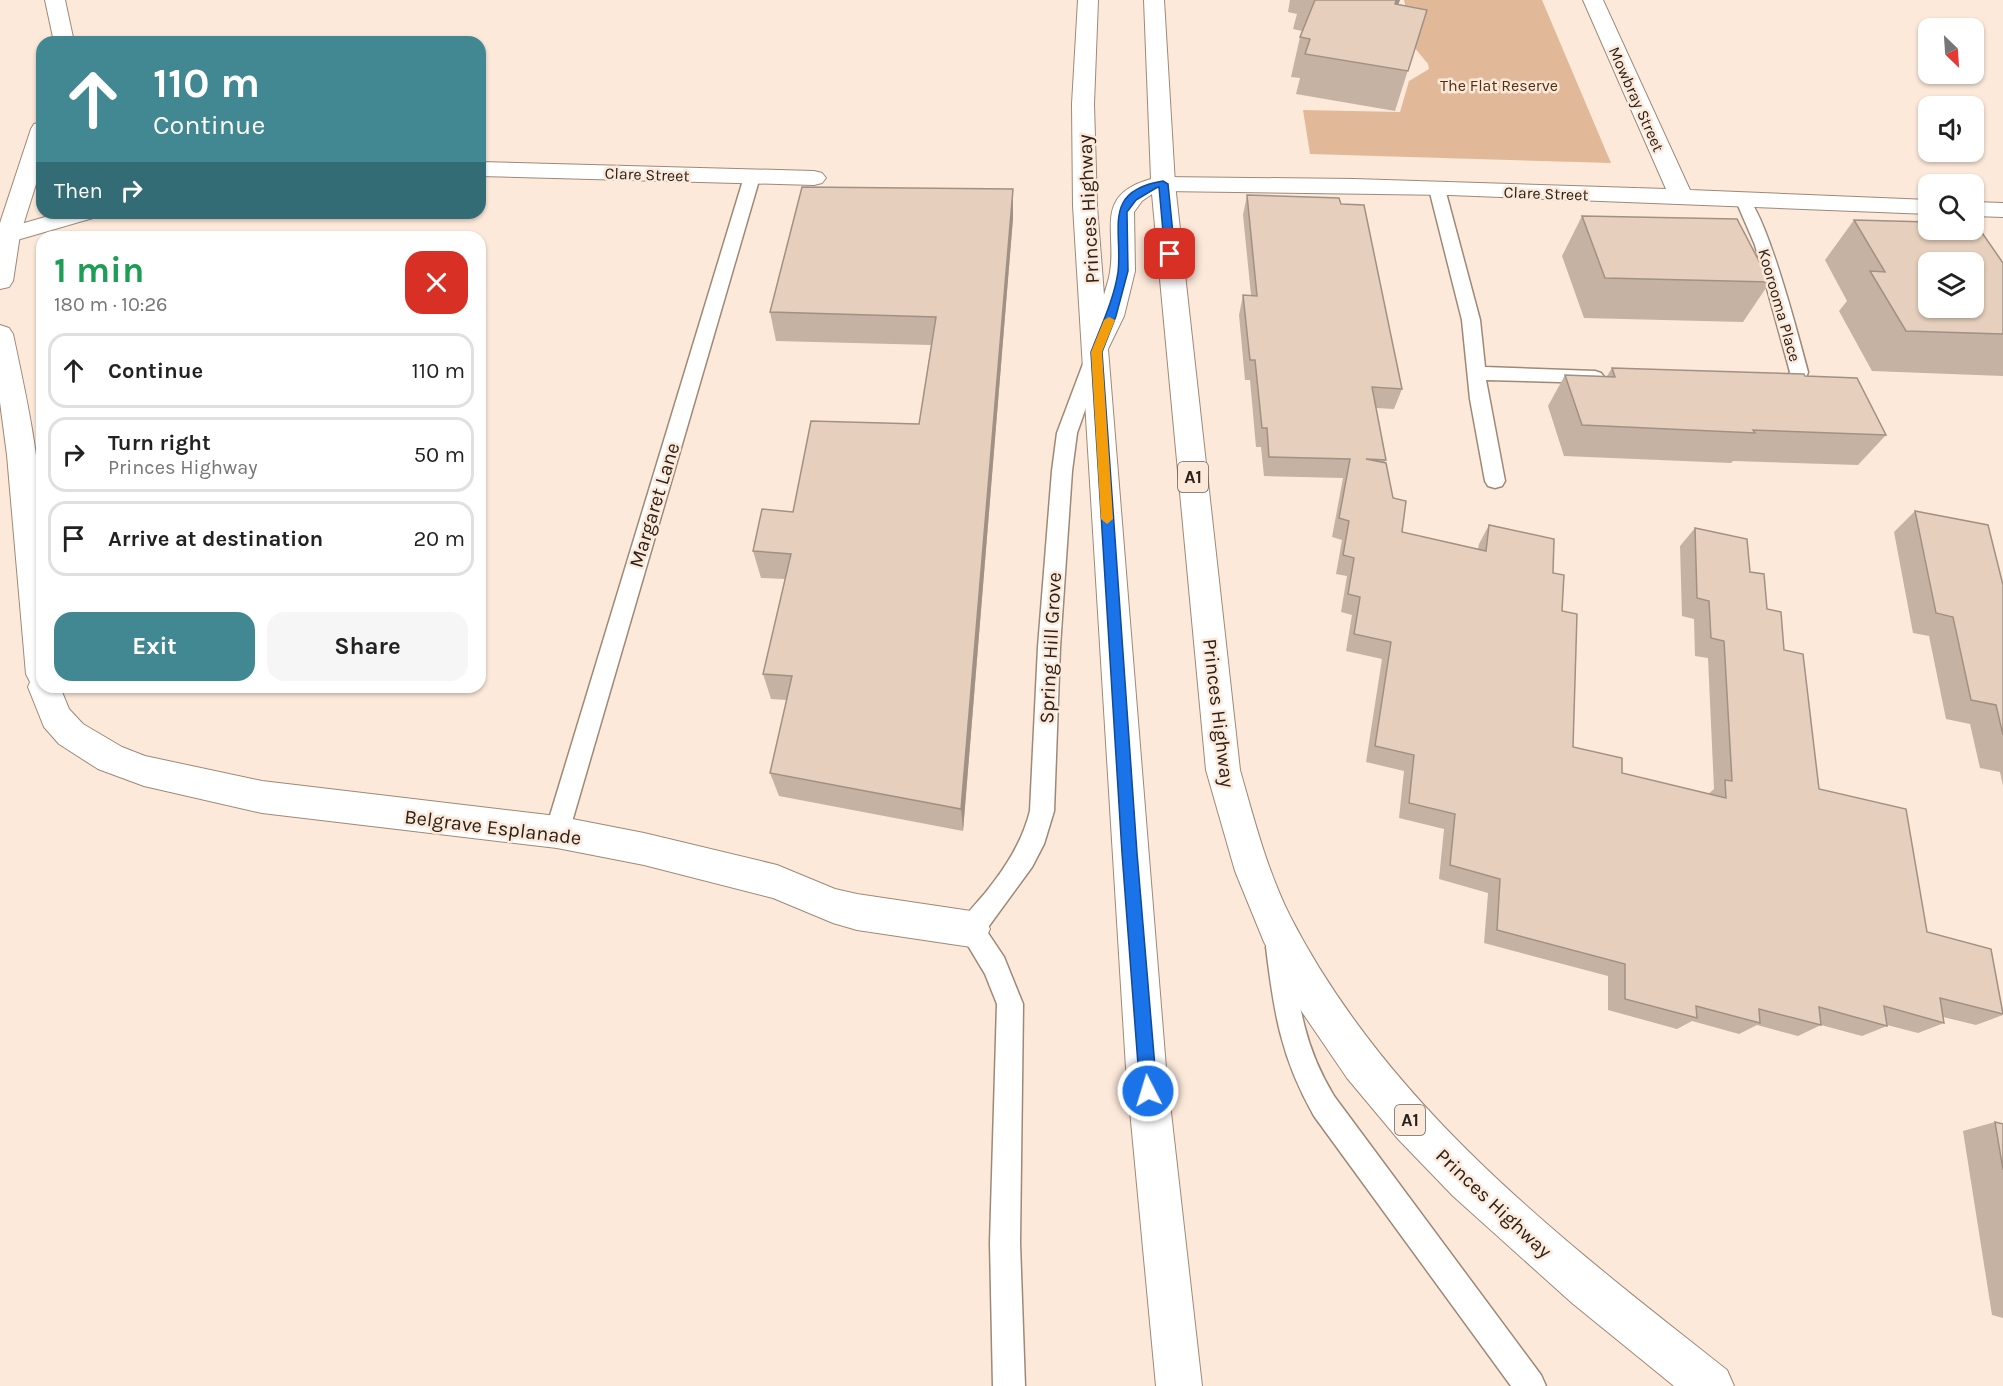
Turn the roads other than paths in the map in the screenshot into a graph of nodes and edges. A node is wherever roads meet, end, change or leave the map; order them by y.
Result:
1 (56, 0) edge
2 (1088, 0) edge
3 (1154, 0) edge
4 (1593, 0) edge
5 (63, 36) edge
6 (36, 148) edge
7 (486, 169) edge
8 (752, 177) junction
9 (813, 178) dead end
10 (1163, 184) junction
11 (1437, 189) junction
12 (1682, 198) junction
13 (1744, 201) junction
14 (1918, 207) edge
15 (1984, 209) edge
16 (2003, 210) edge
17 (64, 219) edge
18 (8, 235) junction
19 (0, 281) edge
20 (0, 334) edge
21 (1096, 352) junction
22 (1477, 373) junction
23 (4, 374) edge
24 (1608, 377) edge
25 (1752, 381) edge
26 (1495, 481) dead end
27 (36, 611) edge
28 (46, 693) edge
29 (557, 832) junction
30 (971, 928) junction
31 (1277, 928) junction
32 (1010, 1383) edge
33 (1179, 1386) edge
34 (1530, 1386) edge
35 (1711, 1386) edge

1 - 5 main road
2 - 21 main road, Princes Highway
3 - 10 main road, Princes Highway / A1
4 - 12 main road, Mowbray Street
6 - 18 main road
7 - 8 main road, Clare Street
8 - 9 main road, Clare Street
8 - 29 lane, Margaret Lane
10 - 11 main road, Clare Street
10 - 21 main road, Clare Street
10 - 31 main road, Princes Highway / A1
11 - 12 main road, Clare Street
11 - 22 lane
12 - 13 main road, Clare Street
13 - 14 main road, Clare Street
13 - 25 lane, Koorooma Place
15 - 16 main road
17 - 18 main road
18 - 19 main road
20 - 23 main road
21 - 30 lane, Spring Hill Grove
21 - 33 main road, Princes Highway
22 - 24 lane
22 - 26 lane
23 - 27 main road
28 - 29 main road, Belgrave Esplanade
29 - 30 main road, Belgrave Esplanade
30 - 32 lane
31 - 34 lane
31 - 35 main road, Princes Highway / A1

